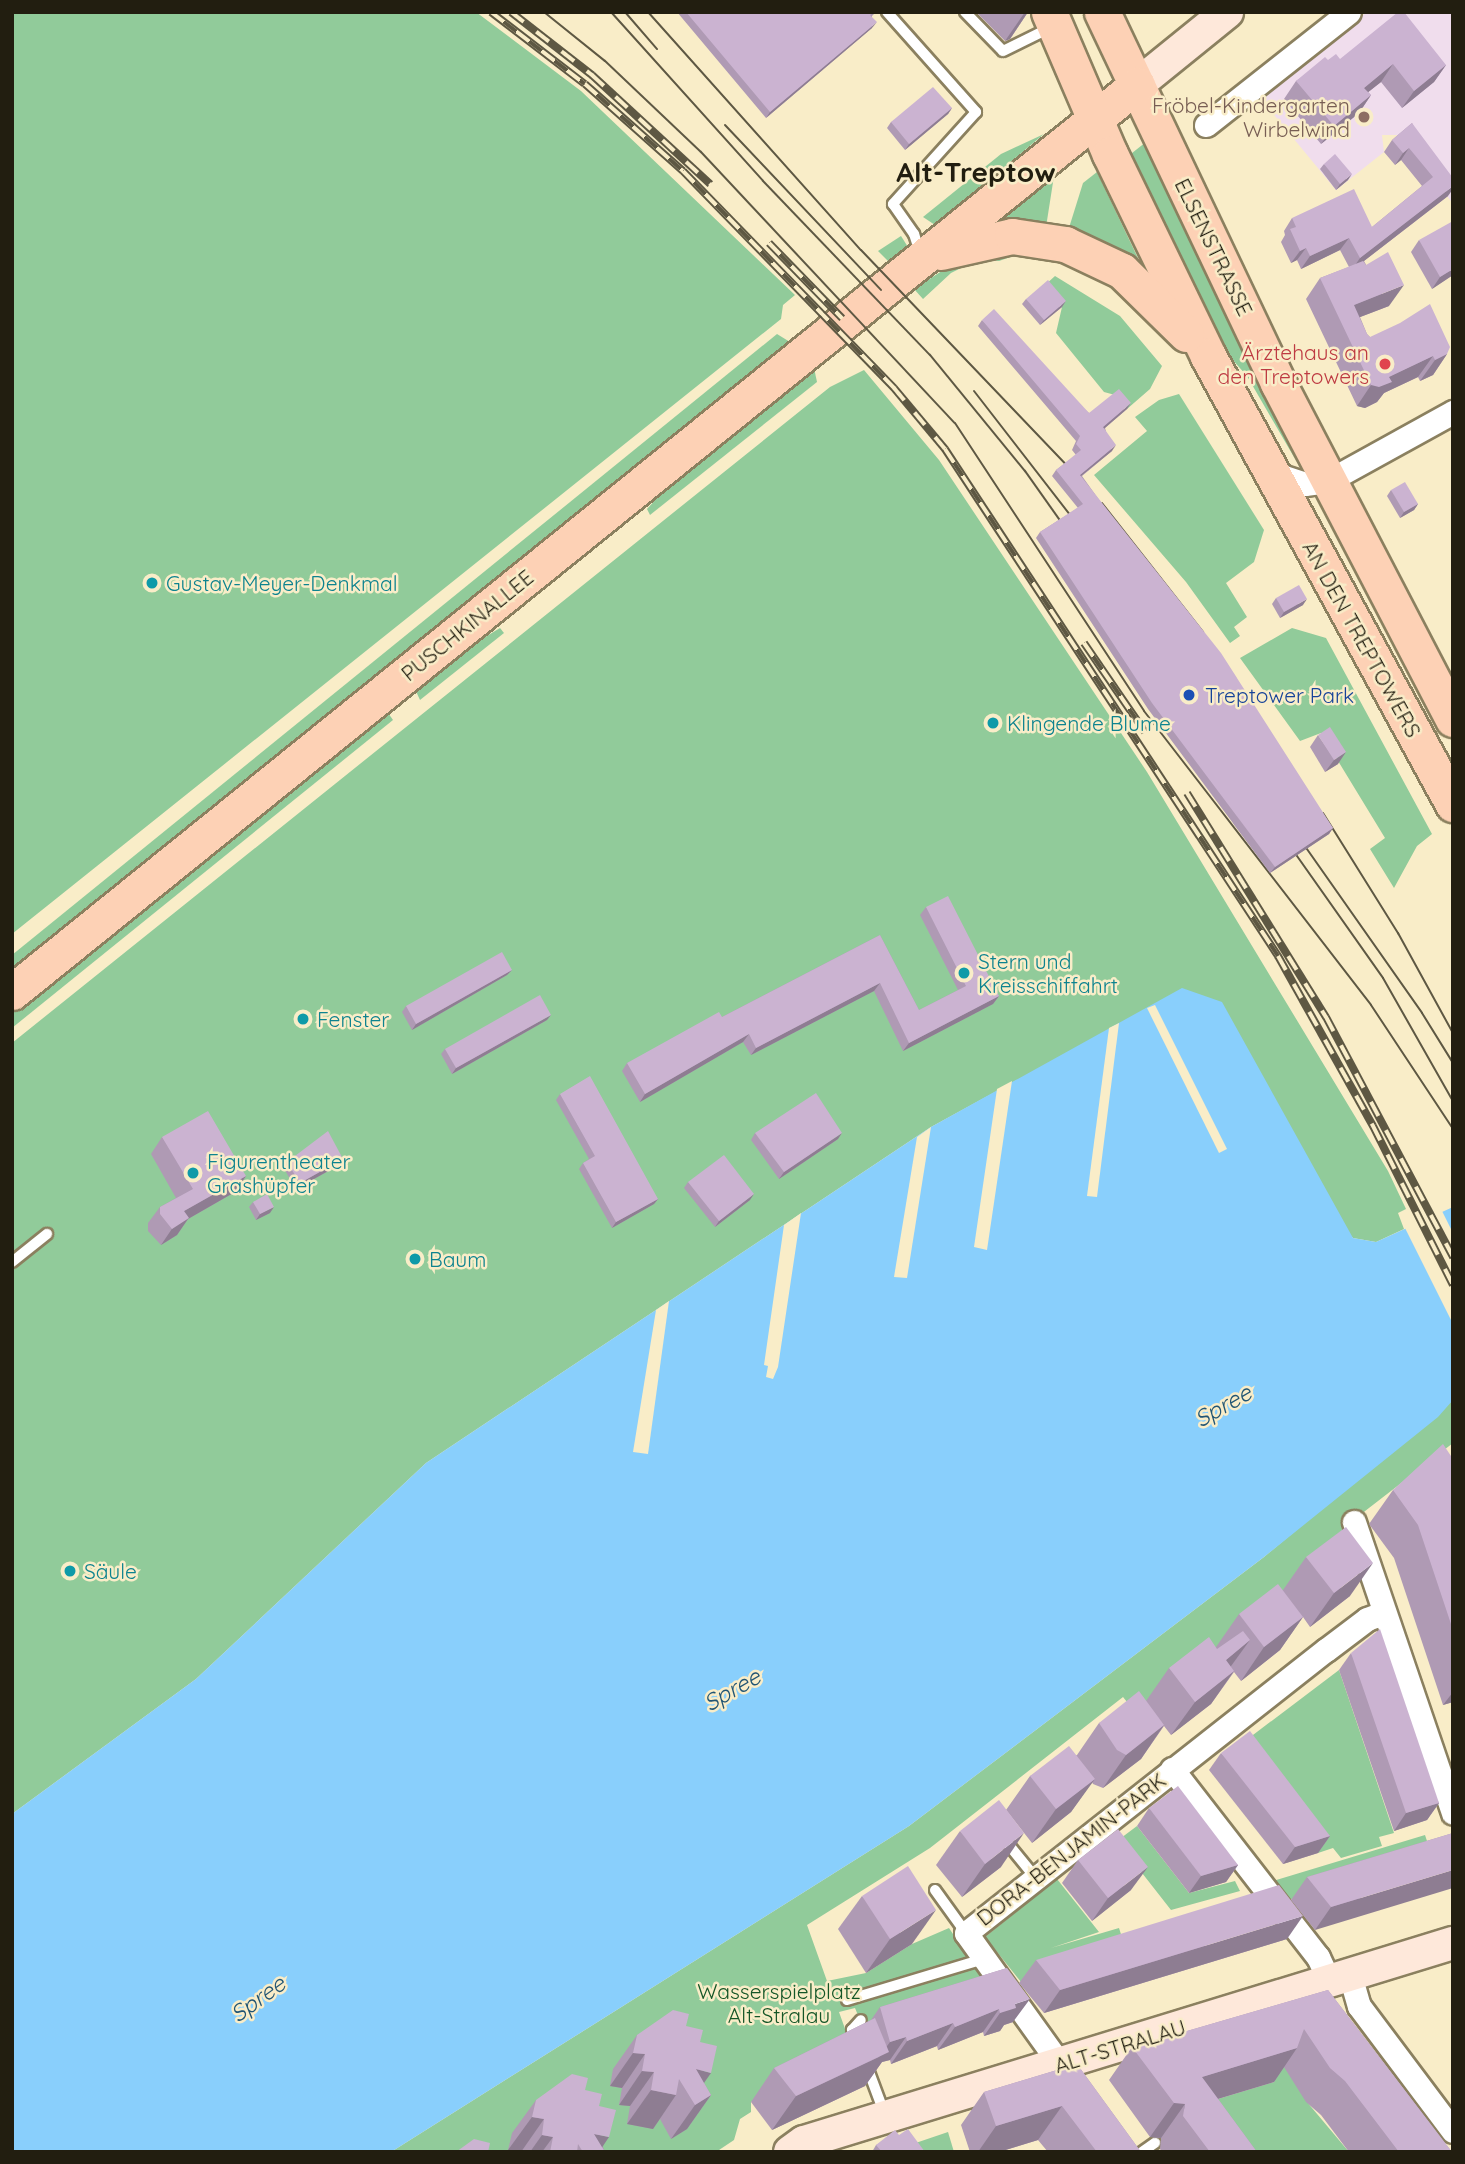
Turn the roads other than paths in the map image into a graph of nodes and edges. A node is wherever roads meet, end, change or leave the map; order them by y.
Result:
1 (887, 12) edge
2 (965, 12) edge
3 (1227, 12) edge
4 (1349, 12) edge
5 (1108, 15) edge
6 (1046, 23) edge
7 (1137, 85) junction
8 (1093, 115) junction
9 (1206, 125) dead end
10 (922, 258) junction
11 (1208, 356) junction
12 (1453, 412) edge
13 (1272, 473) junction
14 (1328, 481) junction
15 (1453, 719) edge
16 (1453, 804) edge
17 (12, 992) edge
18 (47, 1234) dead end
19 (12, 1262) edge
20 (1354, 1522) dead end
21 (1383, 1614) junction
22 (1172, 1769) junction
23 (1453, 1812) edge
24 (998, 1831) edge
25 (1035, 1877) junction
26 (935, 1890) dead end
27 (966, 1933) junction
28 (1453, 1943) edge
29 (984, 1959) junction
30 (1339, 1978) junction
31 (847, 2000) dead end
32 (861, 2020) dead end
33 (1060, 2064) junction
34 (1079, 2089) edge
35 (885, 2117) junction
36 (1453, 2131) edge
37 (1155, 2143) dead end
38 (801, 2149) edge
39 (1142, 2152) edge

1 - 10 lane
2 - 6 lane
3 - 7 street, PUSCHKINALLEE
4 - 9 street
5 - 7 main road, ELSENSTRASSE
6 - 8 main road
7 - 8 main road, PUSCHKINALLEE
7 - 14 main road, ELSENSTRASSE
8 - 10 main road, PUSCHKINALLEE
8 - 11 main road
10 - 11 main road, PUSCHKINALLEE
10 - 17 main road, PUSCHKINALLEE
11 - 13 main road
12 - 14 street
13 - 14 street
13 - 16 main road, AN DEN TREPTOWERS
14 - 15 main road, AN DEN TREPTOWERS
18 - 19 lane
20 - 21 street
21 - 22 street, DORA-BENJAMIN-PARK
21 - 23 street
22 - 25 street, DORA-BENJAMIN-PARK
22 - 30 street, DORA-BENJAMIN-PARK
24 - 25 lane
25 - 27 street, DORA-BENJAMIN-PARK
26 - 27 lane
27 - 29 street, DORA-BENJAMIN-PARK
28 - 30 street, ALT-STRALAU
29 - 31 lane
29 - 33 street, DORA-BENJAMIN-PARK
30 - 33 street, ALT-STRALAU
30 - 36 street, DORA-BENJAMIN-PARK
32 - 35 lane
33 - 34 street, DORA-BENJAMIN-PARK
33 - 35 street, ALT-STRALAU
35 - 38 street, ALT-STRALAU
37 - 39 lane

